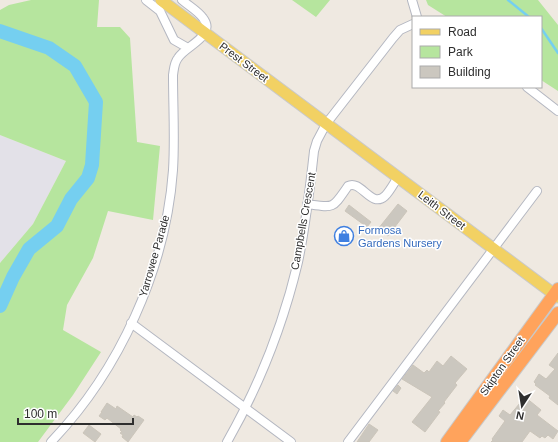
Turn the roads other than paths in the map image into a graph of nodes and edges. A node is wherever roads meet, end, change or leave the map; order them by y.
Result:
1 (146, 0) edge
2 (161, 0) edge
3 (182, 0) edge
4 (412, 0) edge
5 (417, 16) edge
6 (412, 24) edge
7 (205, 33) junction
8 (188, 48) junction
9 (528, 88) edge
10 (558, 110) edge
11 (326, 124) junction
12 (398, 178) junction
13 (537, 191) dead end
14 (307, 204) junction
15 (494, 249) junction
16 (557, 294) edge
17 (558, 313) edge
18 (131, 323) junction
19 (246, 408) junction
20 (51, 442) edge
21 (227, 442) edge
22 (291, 442) edge
23 (348, 442) edge
24 (447, 442) edge
25 (460, 442) edge

1 - 8 street
2 - 7 main road, Prest Street
3 - 7 street
4 - 5 street
6 - 11 street, Campbells Crescent
7 - 8 street, Yarrowee Parade
7 - 11 main road, Prest Street
8 - 18 street, Yarrowee Parade
9 - 10 street
11 - 12 main road, Leith Street
11 - 14 street, Campbells Crescent
12 - 14 street
12 - 15 main road, Leith Street
13 - 15 street
14 - 19 street, Campbells Crescent
15 - 16 main road, Leith Street
15 - 23 street
16 - 24 highway, Skipton Street
17 - 25 highway, Skipton Street
18 - 19 street
18 - 20 street, Yarrowee Parade
19 - 21 street, Campbells Crescent
19 - 22 street

